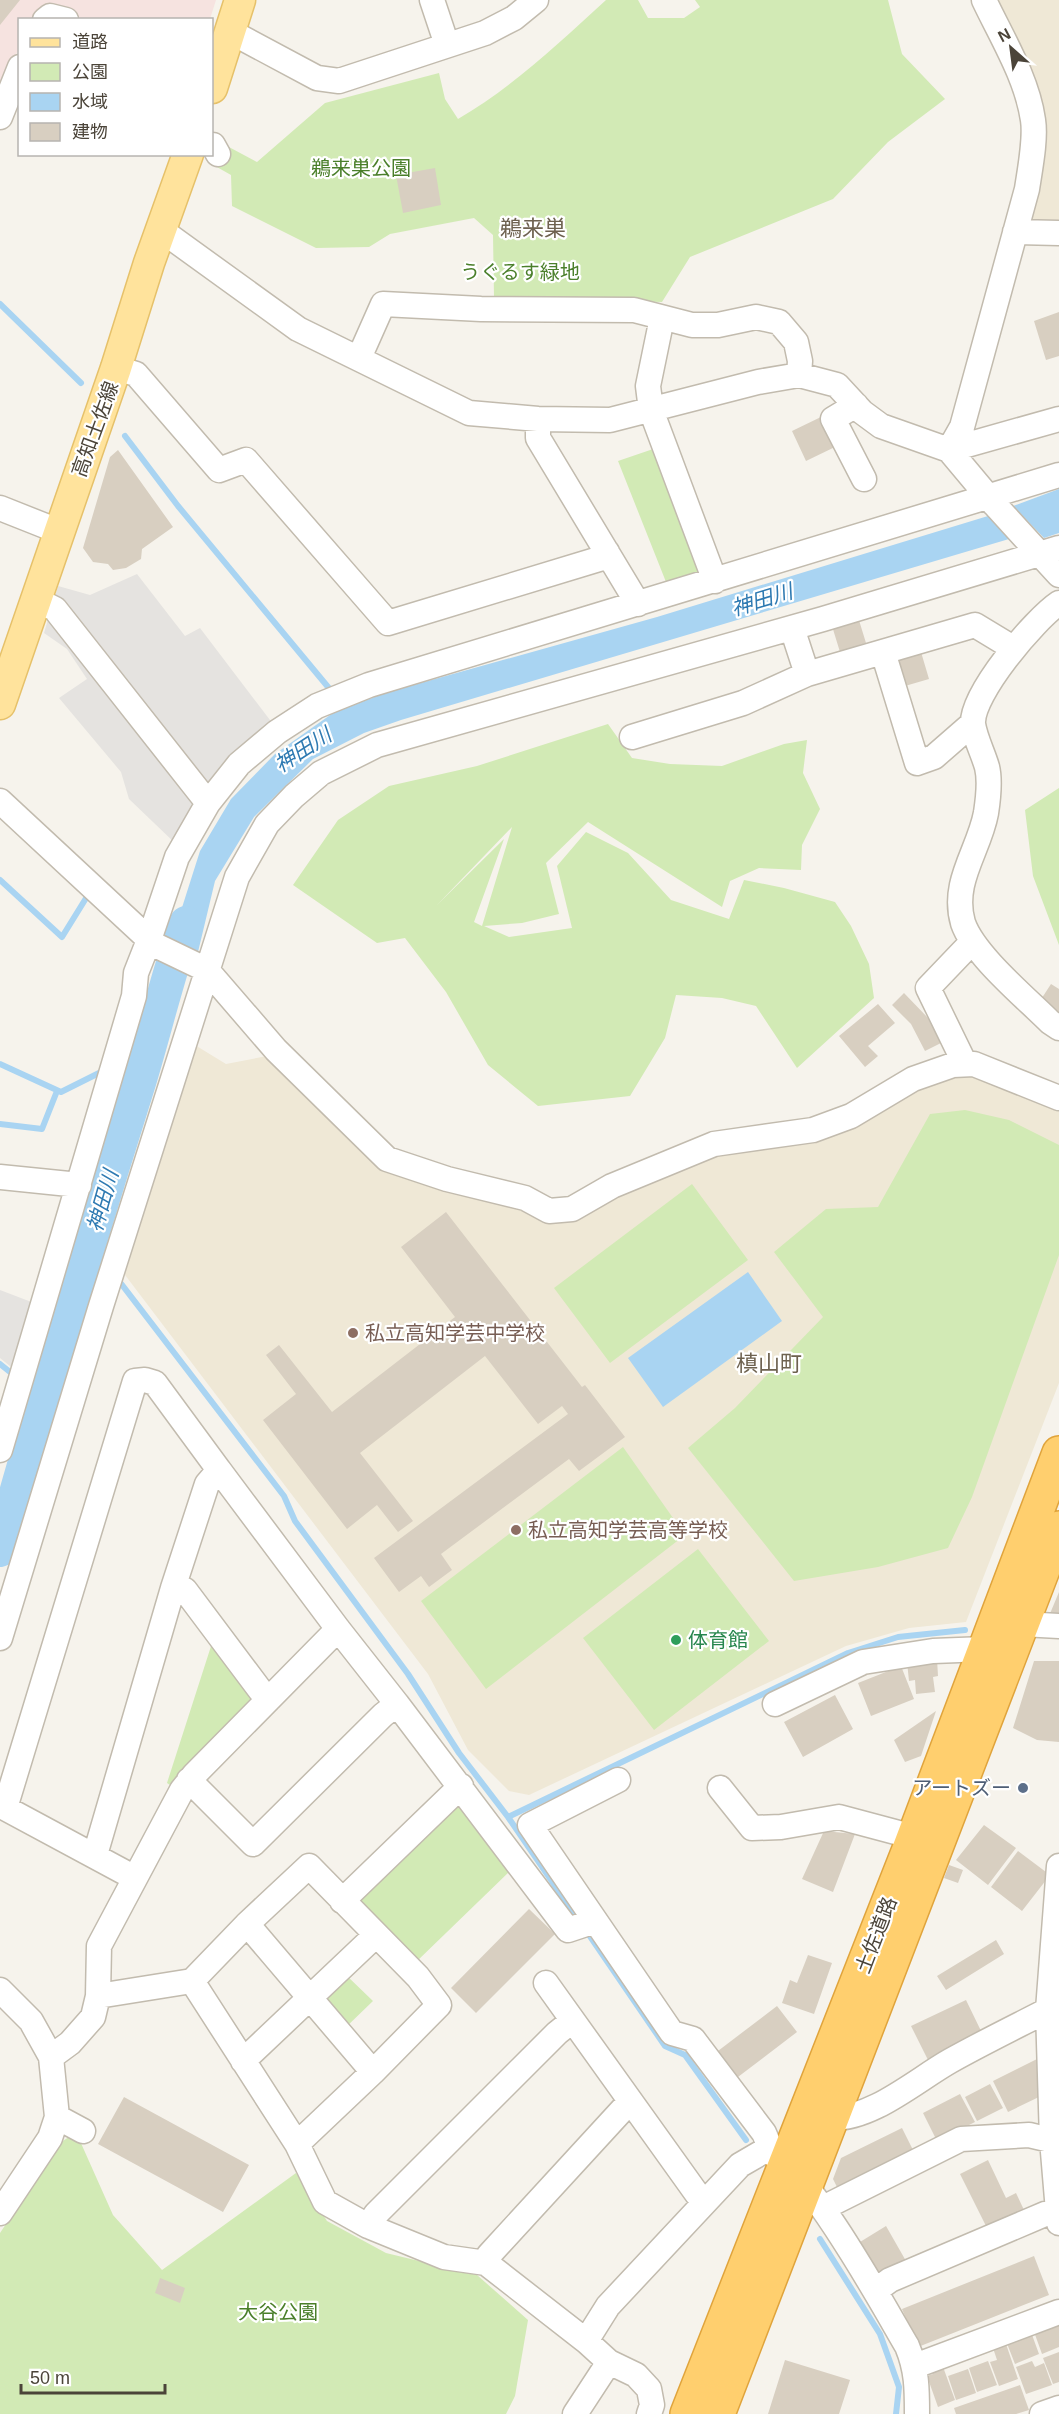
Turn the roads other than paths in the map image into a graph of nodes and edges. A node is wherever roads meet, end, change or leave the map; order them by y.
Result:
1 (240, 0) edge
2 (432, 0) edge
3 (536, 0) edge
4 (984, 0) edge
5 (231, 32) junction
6 (447, 45) junction
7 (18, 72) edge
8 (213, 85) edge
9 (0, 117) edge
10 (203, 156) edge
11 (161, 230) junction
12 (1015, 232) junction
13 (1059, 233) edge
14 (662, 318) junction
15 (359, 358) junction
16 (116, 368) junction
17 (800, 375) junction
18 (856, 405) junction
19 (651, 410) junction
20 (538, 418) junction
21 (1059, 419) edge
22 (949, 450) junction
23 (1059, 475) edge
24 (864, 478) dead end
25 (991, 500) junction
26 (0, 508) edge
27 (58, 531) junction
28 (1044, 550) edge
29 (607, 552) junction
30 (1059, 575) edge
31 (715, 581) junction
32 (35, 599) junction
33 (1059, 603) edge
34 (638, 604) junction
35 (792, 628) junction
36 (1013, 648) junction
37 (883, 652) junction
38 (807, 674) junction
39 (0, 704) edge
40 (973, 723) junction
41 (632, 736) dead end
42 (0, 801) edge
43 (208, 803) junction
44 (972, 942) junction
45 (152, 943) junction
46 (203, 969) junction
47 (1059, 1028) edge
48 (965, 1064) junction
49 (1059, 1098) edge
50 (0, 1177) edge
51 (79, 1185) junction
52 (0, 1450) edge
53 (1059, 1453) edge
54 (219, 1470) junction
55 (1059, 1528) edge
56 (173, 1588) junction
57 (1022, 1624) junction
58 (1059, 1626) edge
59 (338, 1629) junction
60 (0, 1638) edge
61 (985, 1649) junction
62 (270, 1698) junction
63 (397, 1704) junction
64 (775, 1704) dead end
65 (189, 1780) junction
66 (618, 1780) dead end
67 (460, 1786) junction
68 (720, 1788) dead end
69 (914, 1837) junction
70 (95, 1855) junction
71 (1059, 1866) edge
72 (135, 1878) junction
73 (342, 1901) junction
74 (247, 1924) junction
75 (587, 1924) junction
76 (376, 1935) junction
77 (192, 1981) junction
78 (546, 1983) dead end
79 (0, 1990) edge
80 (98, 1996) junction
81 (310, 1998) junction
82 (1048, 2010) junction
83 (572, 2021) junction
84 (51, 2057) junction
85 (243, 2061) junction
86 (373, 2072) junction
87 (631, 2104) junction
88 (57, 2117) junction
89 (832, 2118) junction
90 (83, 2131) dead end
91 (1055, 2141) edge
92 (297, 2144) junction
93 (796, 2178) junction
94 (705, 2201) junction
95 (1058, 2212) edge
96 (0, 2213) edge
97 (1059, 2223) edge
98 (368, 2226) junction
99 (486, 2263) junction
100 (875, 2291) junction
101 (1059, 2312) edge
102 (586, 2341) junction
103 (609, 2362) junction
104 (915, 2366) junction
105 (1059, 2408) edge
106 (575, 2414) edge
107 (649, 2414) edge
108 (687, 2414) edge
109 (718, 2414) edge
110 (917, 2414) edge
111 (1042, 2414) edge

1 - 5 main road
2 - 6 street
3 - 6 street
4 - 12 street
5 - 6 street
5 - 8 main road
7 - 9 street
10 - 11 main road, 高知土佐線
11 - 15 street
11 - 16 main road, 高知土佐線
12 - 13 street
12 - 22 street
14 - 15 street
14 - 17 street
14 - 19 street
15 - 20 street
16 - 27 main road, 高知土佐線
16 - 29 street
17 - 18 street
17 - 19 street
18 - 22 street
18 - 24 street
19 - 20 street
19 - 31 street
20 - 29 street
21 - 22 street
22 - 25 street
23 - 25 street
25 - 28 street
25 - 31 street
26 - 27 street
27 - 32 main road, 高知土佐線
28 - 30 street
28 - 35 street
29 - 34 street
31 - 34 street
32 - 39 main road, 高知土佐線
32 - 43 street
33 - 36 street
34 - 43 street
35 - 38 street
35 - 46 street
36 - 37 street
36 - 40 street
37 - 38 street
37 - 40 street
38 - 41 street
40 - 44 street
42 - 45 street
43 - 45 street
44 - 47 street
44 - 48 street
45 - 46 street
45 - 51 street
46 - 48 street
46 - 60 street
48 - 49 street
50 - 51 street
51 - 52 street
53 - 61 highway, 土佐道路
54 - 56 street
54 - 59 street
54 - 70 street
55 - 57 highway, 土佐道路
56 - 62 street
56 - 70 street
57 - 58 street
57 - 89 highway, 土佐道路
59 - 62 street
59 - 63 street
61 - 64 street
61 - 69 highway, 土佐道路
62 - 65 street
63 - 65 street
63 - 67 street
65 - 72 street
66 - 75 street
67 - 73 street
67 - 75 street
68 - 69 street
69 - 93 highway, 土佐道路
70 - 72 street
71 - 82 street
72 - 80 street
73 - 74 street
73 - 76 street
74 - 77 street
74 - 81 street
75 - 93 street
76 - 81 street
76 - 86 street
77 - 80 street
77 - 85 street
78 - 83 street
79 - 84 street
80 - 84 street
81 - 85 street
81 - 86 street
82 - 89 street
82 - 91 street
83 - 87 street
83 - 98 street
84 - 88 street
85 - 92 street
86 - 92 street
87 - 94 street
87 - 99 street
88 - 90 street
88 - 96 street
89 - 93 highway, 土佐道路
91 - 93 street
91 - 95 street
92 - 98 street
93 - 94 street
93 - 100 street
93 - 108 highway, 土佐道路
93 - 109 highway, 土佐道路
94 - 102 street
95 - 97 street
95 - 100 street
98 - 99 street
99 - 102 street
100 - 104 street
101 - 104 street
102 - 103 street
103 - 106 street
103 - 107 street
104 - 110 street
105 - 111 street

